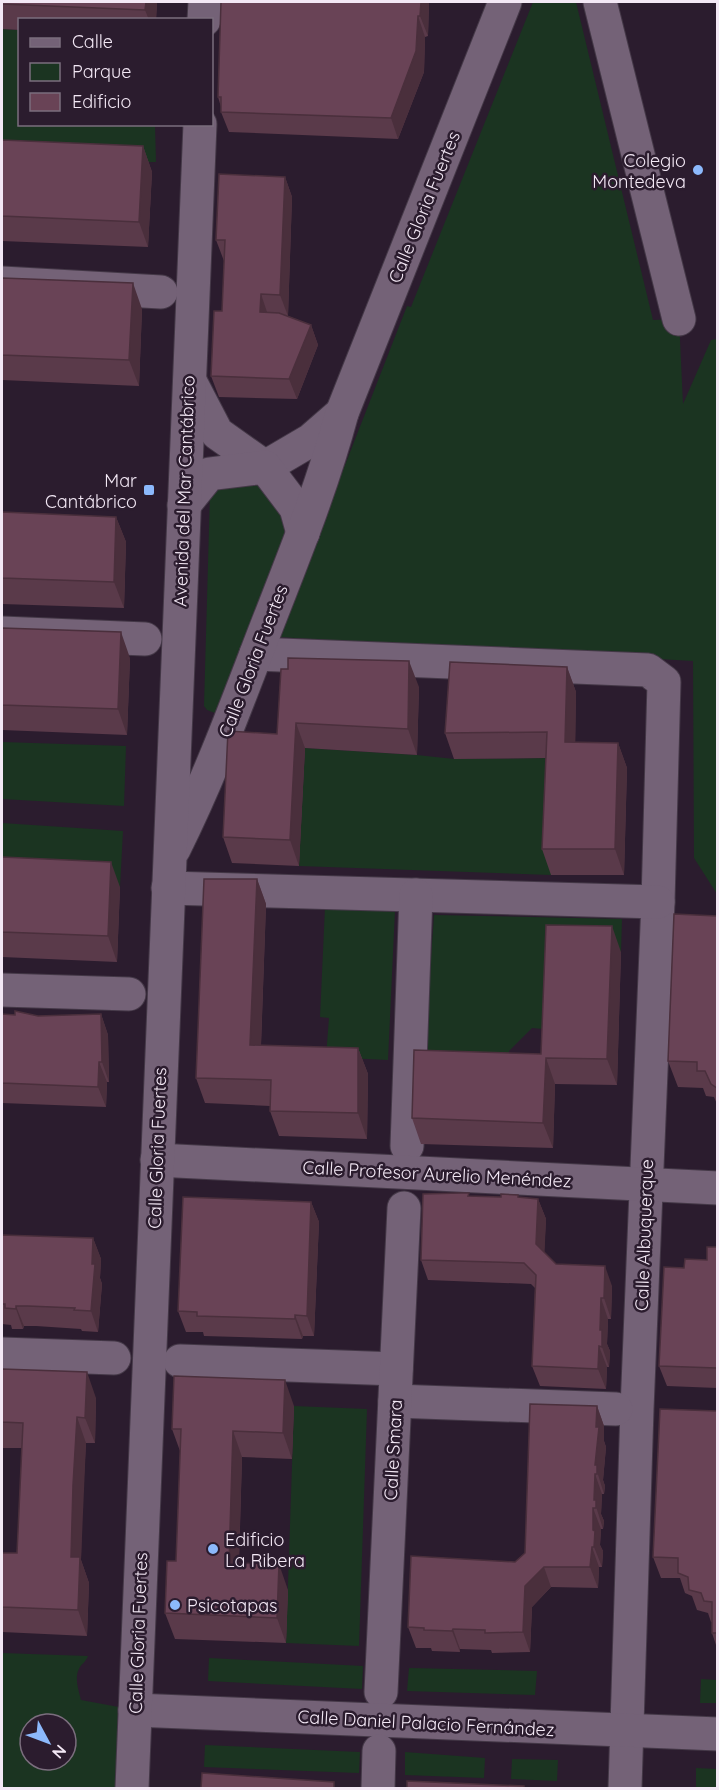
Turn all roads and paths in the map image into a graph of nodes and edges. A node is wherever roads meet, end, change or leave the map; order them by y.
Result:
1 (205, 2) edge
2 (505, 2) edge
3 (600, 2) edge
4 (204, 18) edge
5 (200, 126) edge
6 (2, 283) edge
7 (161, 292) dead end
8 (679, 319) dead end
9 (189, 378) junction
10 (342, 413) junction
11 (266, 466) junction
12 (184, 505) junction
13 (303, 534) junction
14 (2, 633) edge
15 (145, 639) dead end
16 (256, 654) junction
17 (169, 872) junction
18 (416, 895) junction
19 (658, 902) junction
20 (2, 990) edge
21 (129, 994) dead end
22 (406, 1146) dead end
23 (158, 1160) junction
24 (646, 1184) junction
25 (717, 1188) edge
26 (404, 1208) dead end
27 (2, 1354) edge
28 (114, 1358) dead end
29 (180, 1361) dead end
30 (396, 1369) junction
31 (395, 1401) junction
32 (616, 1408) dead end
33 (381, 1692) dead end
34 (135, 1710) junction
35 (627, 1731) junction
36 (717, 1734) edge
37 (379, 1751) dead end
38 (132, 1788) edge
39 (378, 1788) edge
40 (625, 1788) edge

1 - 4 street
2 - 10 street, Calle Gloria Fuertes
3 - 8 street
5 - 9 street, Avenida del Mar Cantábrico
6 - 7 street
9 - 11 street
9 - 12 street, Avenida del Mar Cantábrico
10 - 11 street, Calle Gloria Fuertes
10 - 13 street, Calle Gloria Fuertes
11 - 12 street, Calle Gloria Fuertes
11 - 13 street
12 - 17 street, Avenida del Mar Cantábrico
13 - 16 street, Calle Gloria Fuertes
14 - 15 street
16 - 17 street, Calle Gloria Fuertes
16 - 19 street, Calle Albuquerque
17 - 18 street
17 - 23 street, Calle Gloria Fuertes
18 - 19 street
18 - 22 street
19 - 24 street, Calle Albuquerque
20 - 21 street
23 - 24 street, Calle Profesor Aurelio Menéndez
23 - 34 street, Calle Gloria Fuertes
24 - 25 street, Calle Profesor Aurelio Menéndez
24 - 35 street, Calle Albuquerque
26 - 30 street, Calle Smara
27 - 28 street
29 - 30 street
30 - 31 street, Calle Smara
31 - 32 street
31 - 33 street, Calle Smara
34 - 35 street, Calle Daniel Palacio Fernández
34 - 38 street, Calle Gloria Fuertes
35 - 36 street, Calle Daniel Palacio Fernández
35 - 40 street, Calle Albuquerque
37 - 39 street

